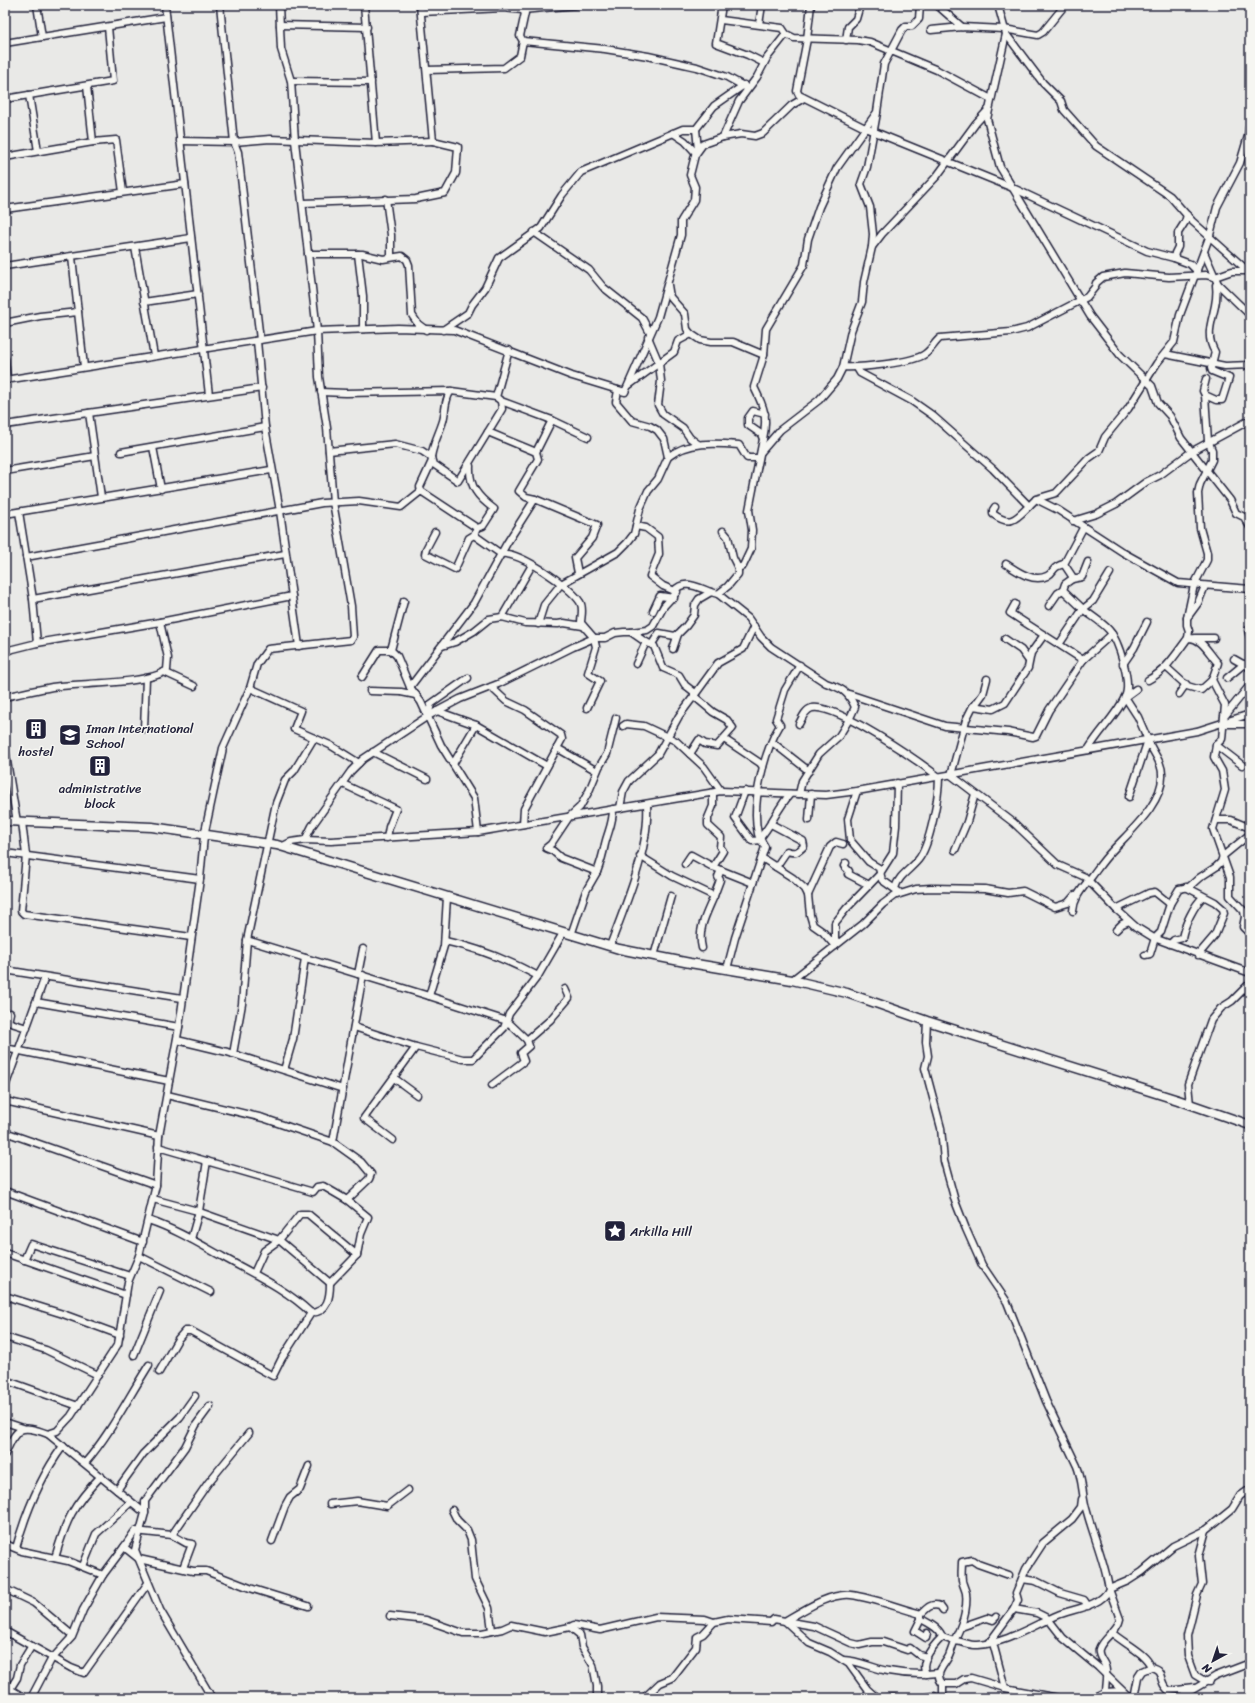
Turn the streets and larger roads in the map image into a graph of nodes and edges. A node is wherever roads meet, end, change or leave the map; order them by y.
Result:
1 (38, 5) edge
2 (165, 5) edge
3 (220, 5) edge
4 (279, 5) edge
5 (364, 5) edge
6 (420, 5) edge
7 (577, 5) edge
8 (722, 5) edge
9 (762, 5) edge
10 (810, 5) edge
11 (860, 5) edge
12 (920, 5) edge
13 (937, 5) edge
14 (998, 5) edge
15 (1065, 5) edge
16 (522, 10) junction
17 (421, 12) junction
18 (166, 17) junction
19 (721, 20) junction
20 (759, 24) junction
21 (280, 25) junction
22 (108, 27) junction
23 (367, 27) junction
24 (962, 27) junction
25 (931, 30) dead end
26 (1005, 31) junction
27 (786, 34) junction
28 (42, 37) junction
29 (807, 39) junction
30 (846, 40) junction
31 (523, 41) junction
32 (5, 43) edge
33 (890, 51) junction
34 (764, 63) junction
35 (428, 70) junction
36 (291, 80) junction
37 (372, 82) junction
38 (87, 86) junction
39 (746, 87) junction
40 (29, 95) junction
41 (804, 98) junction
42 (5, 99) edge
43 (990, 99) junction
44 (988, 110) junction
45 (877, 112) junction
46 (1250, 121) edge
47 (865, 128) junction
48 (696, 129) junction
49 (874, 132) junction
50 (673, 133) junction
51 (723, 137) junction
52 (180, 141) junction
53 (295, 141) junction
54 (433, 141) junction
55 (93, 142) junction
56 (234, 142) junction
57 (376, 143) junction
58 (38, 151) junction
59 (697, 151) junction
60 (5, 157) edge
61 (948, 162) junction
62 (185, 184) junction
63 (1013, 188) junction
64 (123, 192) junction
65 (386, 198) junction
66 (303, 203) junction
67 (5, 209) edge
68 (1187, 215) junction
69 (1192, 220) junction
70 (1185, 222) junction
71 (534, 232) junction
72 (1210, 235) junction
73 (191, 238) junction
74 (135, 247) junction
75 (872, 247) junction
76 (1204, 252) junction
77 (308, 254) junction
78 (358, 254) junction
79 (72, 257) junction
80 (391, 257) junction
81 (1174, 258) junction
82 (5, 266) edge
83 (1249, 272) edge
84 (1196, 274) junction
85 (1215, 277) junction
86 (667, 281) junction
87 (1218, 284) junction
88 (198, 294) junction
89 (1082, 300) junction
90 (144, 302) junction
91 (78, 312) junction
92 (1250, 315) edge
93 (5, 323) edge
94 (363, 329) junction
95 (427, 330) junction
96 (443, 330) junction
97 (317, 331) junction
98 (691, 334) junction
99 (649, 335) junction
100 (259, 340) junction
101 (204, 349) junction
102 (509, 350) junction
103 (1165, 354) junction
104 (764, 355) junction
105 (154, 356) junction
106 (5, 359) edge
107 (659, 363) junction
108 (1212, 364) junction
109 (1250, 365) edge
110 (84, 367) junction
111 (843, 367) junction
112 (857, 368) junction
113 (1206, 379) dead end
114 (6, 380) edge
115 (1146, 380) junction
116 (627, 386) junction
117 (262, 388) junction
118 (618, 390) junction
119 (451, 391) junction
120 (321, 392) junction
121 (209, 395) junction
122 (1205, 395) junction
123 (498, 399) junction
124 (88, 413) junction
125 (765, 414) junction
126 (552, 420) junction
127 (1250, 420) edge
128 (5, 425) edge
129 (265, 427) junction
130 (488, 432) junction
131 (588, 437) dead end
132 (763, 439) junction
133 (1208, 441) junction
134 (698, 444) junction
135 (153, 447) junction
136 (329, 451) junction
137 (121, 452) dead end
138 (536, 452) junction
139 (1191, 452) junction
140 (760, 455) junction
141 (95, 456) junction
142 (668, 457) junction
143 (431, 460) junction
144 (470, 464) junction
145 (271, 470) junction
146 (5, 471) edge
147 (1207, 471) junction
148 (161, 489) junction
149 (421, 491) junction
150 (100, 497) junction
151 (535, 499) junction
152 (1036, 499) junction
153 (333, 502) junction
154 (1029, 506) junction
155 (995, 507) dead end
156 (280, 511) junction
157 (19, 512) junction
158 (5, 514) edge
159 (1073, 521) junction
160 (636, 526) junction
161 (1250, 527) edge
162 (477, 528) junction
163 (1083, 528) junction
164 (723, 531) dead end
165 (434, 532) dead end
166 (474, 535) junction
167 (285, 554) junction
168 (501, 554) junction
169 (26, 557) junction
170 (1088, 562) dead end
171 (532, 564) junction
172 (1006, 564) dead end
173 (1064, 564) junction
174 (738, 568) junction
175 (578, 573) junction
176 (1110, 573) dead end
177 (1072, 579) junction
178 (561, 584) junction
179 (1194, 585) junction
180 (1205, 586) junction
181 (1250, 589) edge
182 (1063, 590) junction
183 (711, 592) junction
184 (718, 594) junction
185 (674, 595) junction
186 (292, 596) junction
187 (33, 599) junction
188 (404, 601) dead end
189 (1015, 604) dead end
190 (1049, 606) dead end
191 (1083, 609) junction
192 (652, 611) dead end
193 (502, 617) junction
194 (1187, 618) junction
195 (160, 622) junction
196 (1146, 622) dead end
197 (538, 624) junction
198 (583, 626) junction
199 (754, 626) junction
200 (1248, 630) dead end
201 (631, 632) junction
202 (678, 634) junction
203 (1112, 634) junction
204 (1044, 635) junction
205 (594, 638) junction
206 (1191, 638) junction
207 (1214, 638) dead end
208 (1250, 638) edge
209 (1005, 639) dead end
210 (37, 643) junction
211 (649, 643) junction
212 (1060, 643) junction
213 (299, 646) junction
214 (442, 646) junction
215 (673, 649) dead end
216 (392, 650) junction
217 (5, 651) edge
218 (1234, 659) dead end
219 (1083, 660) junction
220 (1029, 661) junction
221 (636, 664) dead end
222 (1123, 664) junction
223 (800, 665) junction
224 (1247, 666) edge
225 (1166, 667) junction
226 (164, 672) junction
227 (146, 678) junction
228 (362, 678) dead end
229 (468, 678) dead end
230 (1227, 678) dead end
231 (987, 679) dead end
232 (1148, 680) dead end
233 (1212, 680) junction
234 (1186, 684) junction
235 (1250, 685) edge
236 (194, 686) dead end
237 (491, 686) junction
238 (410, 687) junction
239 (250, 688) junction
240 (1136, 689) dead end
241 (370, 691) dead end
242 (848, 694) junction
243 (1179, 694) dead end
244 (416, 695) junction
245 (694, 696) junction
246 (5, 697) edge
247 (1125, 697) junction
248 (975, 705) junction
249 (587, 708) dead end
250 (437, 711) junction
251 (1250, 714) edge
252 (428, 716) junction
253 (616, 718) dead end
254 (849, 720) junction
255 (1224, 720) junction
256 (799, 724) dead end
257 (1250, 724) edge
258 (476, 725) junction
259 (623, 726) dead end
260 (964, 728) junction
261 (144, 729) dead end
262 (314, 738) junction
263 (668, 738) junction
264 (724, 739) junction
265 (1148, 740) junction
266 (772, 742) junction
267 (1216, 745) junction
268 (557, 748) junction
269 (5, 749) edge
270 (1088, 750) junction
271 (373, 752) junction
272 (690, 754) junction
273 (359, 763) junction
274 (453, 764) junction
275 (1242, 765) dead end
276 (547, 766) junction
277 (763, 767) junction
278 (597, 771) junction
279 (809, 771) junction
280 (951, 775) junction
281 (939, 777) junction
282 (427, 779) dead end
283 (897, 783) junction
284 (343, 784) junction
285 (721, 791) junction
286 (745, 791) junction
287 (857, 791) junction
288 (758, 792) junction
289 (713, 793) junction
290 (790, 794) junction
291 (799, 794) junction
292 (811, 794) junction
293 (975, 794) junction
294 (1129, 797) dead end
295 (647, 804) junction
296 (620, 808) junction
297 (613, 809) junction
298 (569, 817) junction
299 (810, 820) dead end
300 (1216, 820) junction
301 (5, 821) edge
302 (20, 822) junction
303 (523, 824) junction
304 (772, 824) junction
305 (1250, 828) edge
306 (478, 832) junction
307 (1250, 834) edge
308 (204, 836) junction
309 (387, 838) junction
310 (761, 839) junction
311 (305, 840) junction
312 (843, 844) dead end
313 (267, 845) junction
314 (281, 846) junction
315 (955, 850) dead end
316 (5, 853) edge
317 (26, 855) junction
318 (640, 856) junction
319 (1223, 856) junction
320 (762, 858) junction
321 (846, 863) dead end
322 (685, 864) dead end
323 (713, 867) junction
324 (776, 867) junction
325 (720, 870) junction
326 (597, 872) junction
327 (879, 875) junction
328 (200, 879) junction
329 (1088, 880) junction
330 (752, 883) junction
331 (869, 885) junction
332 (1186, 887) junction
333 (895, 888) junction
334 (808, 895) junction
335 (897, 895) junction
336 (671, 896) dead end
337 (714, 896) junction
338 (446, 897) junction
339 (1203, 898) junction
340 (1170, 904) junction
341 (1116, 909) junction
342 (1073, 910) dead end
343 (1247, 912) edge
344 (1129, 921) junction
345 (1116, 930) dead end
346 (567, 934) junction
347 (1250, 934) edge
348 (191, 937) junction
349 (1155, 938) junction
350 (247, 940) junction
351 (445, 941) junction
352 (1170, 944) junction
353 (610, 946) junction
354 (834, 946) junction
355 (702, 948) dead end
356 (363, 949) dead end
357 (1145, 955) dead end
358 (1198, 955) junction
359 (654, 956) junction
360 (305, 958) junction
361 (727, 969) junction
362 (5, 970) edge
363 (1250, 973) edge
364 (361, 975) junction
365 (538, 976) junction
366 (45, 977) junction
367 (792, 980) junction
368 (1250, 983) edge
369 (565, 989) dead end
370 (429, 996) junction
371 (182, 998) junction
372 (36, 1002) junction
373 (10, 1013) dead end
374 (507, 1021) junction
375 (927, 1021) junction
376 (179, 1027) junction
377 (354, 1027) junction
378 (27, 1028) junction
379 (177, 1040) junction
380 (527, 1040) junction
381 (416, 1047) junction
382 (5, 1048) edge
383 (18, 1052) junction
384 (233, 1054) junction
385 (284, 1070) junction
386 (394, 1078) junction
387 (169, 1081) junction
388 (492, 1085) dead end
389 (5, 1087) edge
390 (343, 1089) junction
391 (167, 1095) junction
392 (417, 1095) dead end
393 (5, 1101) edge
394 (1190, 1105) junction
395 (1250, 1125) edge
396 (5, 1132) edge
397 (159, 1136) junction
398 (393, 1140) dead end
399 (333, 1142) junction
400 (158, 1148) junction
401 (207, 1161) junction
402 (156, 1185) junction
403 (5, 1191) edge
404 (153, 1200) junction
405 (347, 1200) junction
406 (199, 1211) junction
407 (148, 1220) junction
408 (191, 1239) junction
409 (279, 1240) junction
410 (142, 1242) junction
411 (5, 1253) edge
412 (356, 1255) junction
413 (139, 1256) junction
414 (24, 1260) junction
415 (254, 1273) junction
416 (130, 1276) junction
417 (330, 1283) junction
418 (160, 1291) dead end
419 (211, 1292) dead end
420 (5, 1296) edge
421 (126, 1296) junction
422 (311, 1313) junction
423 (120, 1335) junction
424 (5, 1337) edge
425 (134, 1355) dead end
426 (149, 1365) dead end
427 (159, 1372) dead end
428 (98, 1375) junction
429 (5, 1380) edge
430 (195, 1396) dead end
431 (78, 1406) junction
432 (210, 1406) dead end
433 (5, 1422) edge
434 (23, 1428) junction
435 (249, 1433) dead end
436 (48, 1434) junction
437 (63, 1446) junction
438 (5, 1454) edge
439 (85, 1463) junction
440 (309, 1466) dead end
441 (101, 1476) junction
442 (1250, 1489) edge
443 (117, 1490) junction
444 (408, 1490) dead end
445 (1083, 1494) junction
446 (132, 1502) junction
447 (330, 1504) dead end
448 (452, 1510) dead end
449 (145, 1513) junction
450 (1206, 1530) junction
451 (140, 1532) junction
452 (172, 1535) junction
453 (272, 1541) dead end
454 (5, 1544) edge
455 (124, 1547) junction
456 (16, 1548) junction
457 (56, 1558) junction
458 (139, 1559) junction
459 (83, 1566) junction
460 (183, 1568) junction
461 (1009, 1575) dead end
462 (103, 1576) junction
463 (1022, 1579) junction
464 (148, 1583) junction
465 (5, 1589) edge
466 (1109, 1589) junction
467 (308, 1606) dead end
468 (1088, 1606) junction
469 (1014, 1609) junction
470 (943, 1610) dead end
471 (390, 1616) dead end
472 (921, 1616) junction
473 (996, 1617) dead end
474 (1047, 1620) junction
475 (786, 1621) junction
476 (714, 1622) junction
477 (570, 1627) junction
478 (961, 1628) junction
479 (492, 1630) junction
480 (5, 1631) edge
481 (1111, 1632) junction
482 (927, 1633) dead end
483 (72, 1635) junction
484 (942, 1637) junction
485 (954, 1640) junction
486 (991, 1643) junction
487 (31, 1646) junction
488 (927, 1657) junction
489 (52, 1658) junction
490 (843, 1660) junction
491 (1248, 1665) edge
492 (1151, 1668) junction
493 (926, 1674) junction
494 (1106, 1676) junction
495 (940, 1679) junction
496 (1209, 1682) junction
497 (1005, 1688) junction
498 (1194, 1688) junction
499 (1122, 1691) junction
500 (1105, 1692) junction
501 (1134, 1697) edge
502 (25, 1698) edge
503 (31, 1698) edge
504 (212, 1698) edge
505 (597, 1698) edge
506 (644, 1698) edge
507 (878, 1698) edge
508 (886, 1698) edge
509 (898, 1698) edge
510 (924, 1698) edge
511 (938, 1698) edge
512 (943, 1698) edge
513 (1058, 1698) edge
514 (1092, 1698) edge
515 (1179, 1698) edge

1 - 28 street
2 - 18 street
3 - 56 street
4 - 21 street
5 - 23 street
6 - 17 street
7 - 16 street
8 - 19 street
9 - 20 street
10 - 29 street
11 - 30 street
12 - 33 street
13 - 24 street
14 - 26 street
15 - 26 street
16 - 17 street
16 - 31 street
17 - 35 street
18 - 22 street
18 - 52 street
19 - 20 street
19 - 34 street
20 - 27 street
21 - 23 street
21 - 36 street
22 - 28 street
22 - 38 street
23 - 37 street
24 - 25 street
24 - 26 street
26 - 43 street
26 - 68 street
27 - 29 street
27 - 34 street
28 - 32 street
29 - 30 street
29 - 41 street
30 - 33 street
31 - 35 street
31 - 39 street
33 - 43 street
33 - 45 street
34 - 39 street
35 - 54 street
36 - 37 street
36 - 53 street
37 - 57 street
38 - 40 street
38 - 55 street
39 - 48 street
39 - 51 street
40 - 42 street
40 - 58 street
41 - 47 street
41 - 51 street
43 - 44 street
44 - 61 street
44 - 63 street
45 - 47 street
45 - 49 street
46 - 72 street
47 - 49 street
47 - 104 street
48 - 50 street
48 - 59 street
49 - 61 street
49 - 75 street
50 - 59 street
50 - 71 street
51 - 59 street
52 - 56 street
52 - 62 street
53 - 56 street
53 - 57 street
53 - 66 street
54 - 57 street
54 - 65 street
55 - 58 street
55 - 64 street
56 - 100 street
58 - 60 street
59 - 86 street
61 - 63 street
61 - 75 street
62 - 64 street
62 - 73 street
63 - 81 street
63 - 89 street
64 - 67 street
65 - 66 street
65 - 80 street
66 - 77 street
68 - 69 street
68 - 70 street
69 - 70 street
69 - 72 street
70 - 81 street
71 - 96 street
71 - 99 street
72 - 76 street
72 - 83 street
73 - 74 street
73 - 88 street
74 - 79 street
74 - 90 street
75 - 111 street
76 - 84 street
76 - 85 street
77 - 78 street
77 - 97 street
78 - 80 street
78 - 94 street
79 - 82 street
79 - 91 street
80 - 95 street
81 - 84 street
83 - 85 street
84 - 85 street
84 - 89 street
84 - 103 street
85 - 87 street
86 - 98 street
86 - 99 street
87 - 92 street
87 - 108 street
88 - 90 street
88 - 101 street
89 - 112 street
89 - 115 street
90 - 105 street
91 - 93 street
91 - 110 street
94 - 95 street
94 - 97 street
95 - 96 street
96 - 102 street
97 - 100 street
97 - 120 street
98 - 104 street
98 - 107 street
99 - 107 street
99 - 116 street
100 - 101 street
100 - 117 street
101 - 105 street
101 - 121 street
102 - 118 street
102 - 123 street
103 - 108 street
103 - 115 street
104 - 125 street
105 - 110 street
106 - 114 street
107 - 116 street
107 - 134 street
108 - 109 street
108 - 122 street
110 - 114 street
111 - 112 street
111 - 140 street
112 - 154 street
113 - 122 street
115 - 139 street
115 - 152 street
116 - 118 street
117 - 121 street
117 - 129 street
118 - 142 street
119 - 120 street
119 - 123 street
119 - 143 street
120 - 136 street
121 - 124 street
122 - 133 street
123 - 126 street
123 - 130 street
124 - 128 street
124 - 141 street
125 - 132 street
125 - 132 street
126 - 131 street
126 - 138 street
127 - 133 street
129 - 135 street
129 - 145 street
130 - 138 street
130 - 144 street
132 - 140 street
133 - 139 street
133 - 147 street
134 - 140 street
134 - 142 street
135 - 137 street
135 - 148 street
136 - 143 street
136 - 153 street
138 - 151 street
139 - 147 street
139 - 159 street
140 - 174 street
141 - 146 street
141 - 150 street
142 - 160 street
143 - 144 street
143 - 149 street
144 - 162 street
145 - 148 street
145 - 156 street
147 - 161 street
147 - 179 street
148 - 150 street
149 - 153 street
149 - 162 street
150 - 157 street
151 - 168 street
151 - 175 street
152 - 154 street
152 - 159 street
153 - 156 street
153 - 213 street
154 - 155 street
156 - 167 street
156 - 169 street
157 - 158 street
157 - 169 street
159 - 163 street
160 - 175 street
160 - 185 street
162 - 166 street
163 - 173 street
163 - 179 street
164 - 174 street
165 - 166 street
166 - 168 street
167 - 186 street
167 - 187 street
168 - 171 street
168 - 214 street
169 - 187 street
170 - 177 street
171 - 178 street
171 - 193 street
172 - 173 street
173 - 177 street
174 - 184 street
175 - 178 street
176 - 191 street
177 - 182 street
178 - 197 street
178 - 198 street
179 - 180 street
179 - 194 street
180 - 181 street
180 - 194 street
182 - 190 street
182 - 191 street
183 - 184 street
183 - 185 street
183 - 202 street
184 - 199 street
185 - 192 street
185 - 201 street
186 - 195 street
186 - 213 street
187 - 210 street
188 - 216 street
189 - 204 street
191 - 203 street
191 - 212 street
193 - 197 street
193 - 214 street
194 - 206 street
195 - 210 street
195 - 226 street
196 - 222 street
197 - 198 street
198 - 205 street
199 - 223 street
199 - 245 street
200 - 208 street
201 - 205 street
201 - 211 street
202 - 211 street
202 - 215 street
203 - 219 street
203 - 222 street
204 - 212 street
204 - 220 street
205 - 237 street
205 - 249 street
206 - 207 street
206 - 225 street
206 - 233 street
209 - 220 street
210 - 217 street
211 - 221 street
211 - 245 street
212 - 219 street
213 - 239 street
214 - 238 street
216 - 228 street
216 - 238 street
218 - 224 street
219 - 260 street
220 - 248 street
222 - 247 street
223 - 242 street
223 - 266 street
224 - 230 street
225 - 232 street
225 - 234 street
226 - 227 street
226 - 236 street
227 - 246 street
227 - 261 street
229 - 252 street
231 - 248 street
233 - 234 street
233 - 255 street
234 - 243 street
235 - 255 street
237 - 250 street
237 - 268 street
238 - 244 street
239 - 262 street
239 - 308 street
240 - 247 street
241 - 244 street
242 - 254 street
242 - 260 street
244 - 252 street
245 - 263 street
245 - 264 street
247 - 265 street
247 - 270 street
248 - 260 street
250 - 252 street
250 - 258 street
251 - 255 street
252 - 271 street
252 - 274 street
253 - 278 street
254 - 256 street
254 - 279 street
254 - 281 street
255 - 257 street
255 - 265 street
255 - 267 street
258 - 274 street
258 - 276 street
259 - 263 street
260 - 280 street
262 - 273 street
262 - 313 street
263 - 272 street
263 - 296 street
264 - 272 street
264 - 277 street
265 - 270 street
265 - 294 street
265 - 329 street
266 - 277 street
266 - 279 street
267 - 275 street
267 - 300 street
268 - 276 street
268 - 278 street
269 - 302 street
270 - 280 street
271 - 273 street
271 - 282 street
272 - 285 street
273 - 284 street
274 - 306 street
276 - 303 street
277 - 288 street
278 - 298 street
279 - 291 street
280 - 281 street
280 - 293 street
281 - 283 street
281 - 333 street
283 - 287 street
283 - 327 street
284 - 309 street
284 - 311 street
285 - 286 street
285 - 289 street
286 - 288 street
286 - 310 street
287 - 292 street
287 - 327 street
288 - 290 street
288 - 310 street
289 - 295 street
289 - 323 street
290 - 291 street
290 - 304 street
291 - 292 street
292 - 299 street
293 - 315 street
293 - 329 street
295 - 296 street
295 - 318 street
296 - 297 street
297 - 298 street
297 - 326 street
298 - 303 street
298 - 326 street
300 - 305 street
300 - 319 street
301 - 302 street
302 - 308 street
302 - 317 street
303 - 306 street
304 - 310 street
304 - 324 street
306 - 309 street
307 - 319 street
308 - 313 street
308 - 328 street
309 - 311 street
310 - 320 street
311 - 314 street
312 - 334 street
313 - 314 street
313 - 350 street
314 - 338 street
316 - 317 street
317 - 328 street
317 - 348 street
318 - 337 street
318 - 353 street
319 - 332 street
319 - 343 street
320 - 324 street
320 - 330 street
321 - 331 street
322 - 323 street
323 - 325 street
324 - 334 street
325 - 330 street
325 - 337 street
326 - 346 street
327 - 331 street
327 - 333 street
328 - 348 street
329 - 335 street
329 - 341 street
329 - 342 street
330 - 361 street
331 - 354 street
332 - 339 street
332 - 340 street
333 - 335 street
334 - 354 street
335 - 354 street
336 - 359 street
337 - 355 street
338 - 346 street
338 - 351 street
339 - 352 street
339 - 358 street
340 - 341 street
340 - 349 street
341 - 344 street
343 - 347 street
344 - 345 street
344 - 349 street
346 - 353 street
346 - 365 street
348 - 371 street
349 - 352 street
349 - 357 street
350 - 360 street
350 - 384 street
351 - 365 street
351 - 370 street
352 - 358 street
353 - 359 street
354 - 367 street
356 - 364 street
358 - 363 street
359 - 361 street
360 - 364 street
360 - 385 street
361 - 367 street
362 - 366 street
364 - 370 street
364 - 377 street
365 - 374 street
366 - 371 street
366 - 372 street
367 - 375 street
368 - 394 street
369 - 380 street
370 - 374 street
371 - 376 street
372 - 376 street
372 - 378 street
373 - 378 street
374 - 380 street
374 - 381 street
375 - 394 street
375 - 445 street
376 - 379 street
377 - 381 street
377 - 390 street
378 - 383 street
379 - 384 street
379 - 387 street
380 - 388 street
381 - 386 street
382 - 383 street
383 - 387 street
383 - 389 street
384 - 385 street
385 - 390 street
386 - 392 street
386 - 398 street
387 - 391 street
390 - 399 street
391 - 397 street
391 - 399 street
393 - 397 street
394 - 395 street
396 - 402 street
397 - 400 street
399 - 405 street
400 - 401 street
400 - 402 street
401 - 405 street
401 - 406 street
402 - 404 street
403 - 410 street
404 - 406 street
404 - 407 street
405 - 412 street
406 - 408 street
406 - 409 street
407 - 408 street
407 - 410 street
408 - 415 street
409 - 412 street
409 - 415 street
409 - 417 street
410 - 413 street
411 - 414 street
412 - 417 street
413 - 416 street
413 - 419 street
414 - 416 street
414 - 421 street
415 - 422 street
416 - 421 street
417 - 422 street
418 - 425 street
420 - 423 street
421 - 423 street
422 - 427 street
423 - 428 street
424 - 428 street
426 - 439 street
428 - 431 street
429 - 431 street
430 - 443 street
431 - 436 street
432 - 449 street
433 - 434 street
434 - 436 street
434 - 438 street
435 - 452 street
436 - 437 street
437 - 439 street
437 - 456 street
439 - 441 street
440 - 453 street
441 - 443 street
441 - 457 street
442 - 450 street
443 - 446 street
444 - 447 street
445 - 463 street
445 - 466 street
446 - 449 street
446 - 459 street
448 - 479 street
449 - 451 street
450 - 466 street
450 - 496 street
451 - 452 street
451 - 455 street
451 - 458 street
452 - 460 street
454 - 456 street
455 - 458 street
455 - 462 street
456 - 457 street
457 - 459 street
458 - 460 street
458 - 464 street
459 - 462 street
460 - 467 street
461 - 478 street
462 - 483 street
463 - 468 street
463 - 469 street
464 - 489 street
464 - 504 street
465 - 483 street
466 - 468 street
466 - 481 street
468 - 474 street
469 - 474 street
469 - 486 street
470 - 472 street
471 - 479 street
472 - 475 street
472 - 482 street
472 - 484 street
473 - 478 street
474 - 486 street
474 - 494 street
475 - 476 street
475 - 488 street
475 - 490 street
476 - 477 street
476 - 506 street
477 - 479 street
477 - 505 street
478 - 485 street
480 - 487 street
481 - 492 street
481 - 494 street
483 - 489 street
484 - 485 street
484 - 488 street
485 - 486 street
485 - 495 street
486 - 497 street
487 - 489 street
487 - 502 street
488 - 493 street
489 - 503 street
490 - 493 street
490 - 507 street
491 - 496 street
492 - 498 street
492 - 501 street
493 - 495 street
494 - 499 street
494 - 500 street
495 - 497 street
495 - 512 street
496 - 498 street
497 - 513 street
498 - 515 street
499 - 500 street
499 - 501 street
500 - 514 street
508 - 509 street
510 - 511 street

